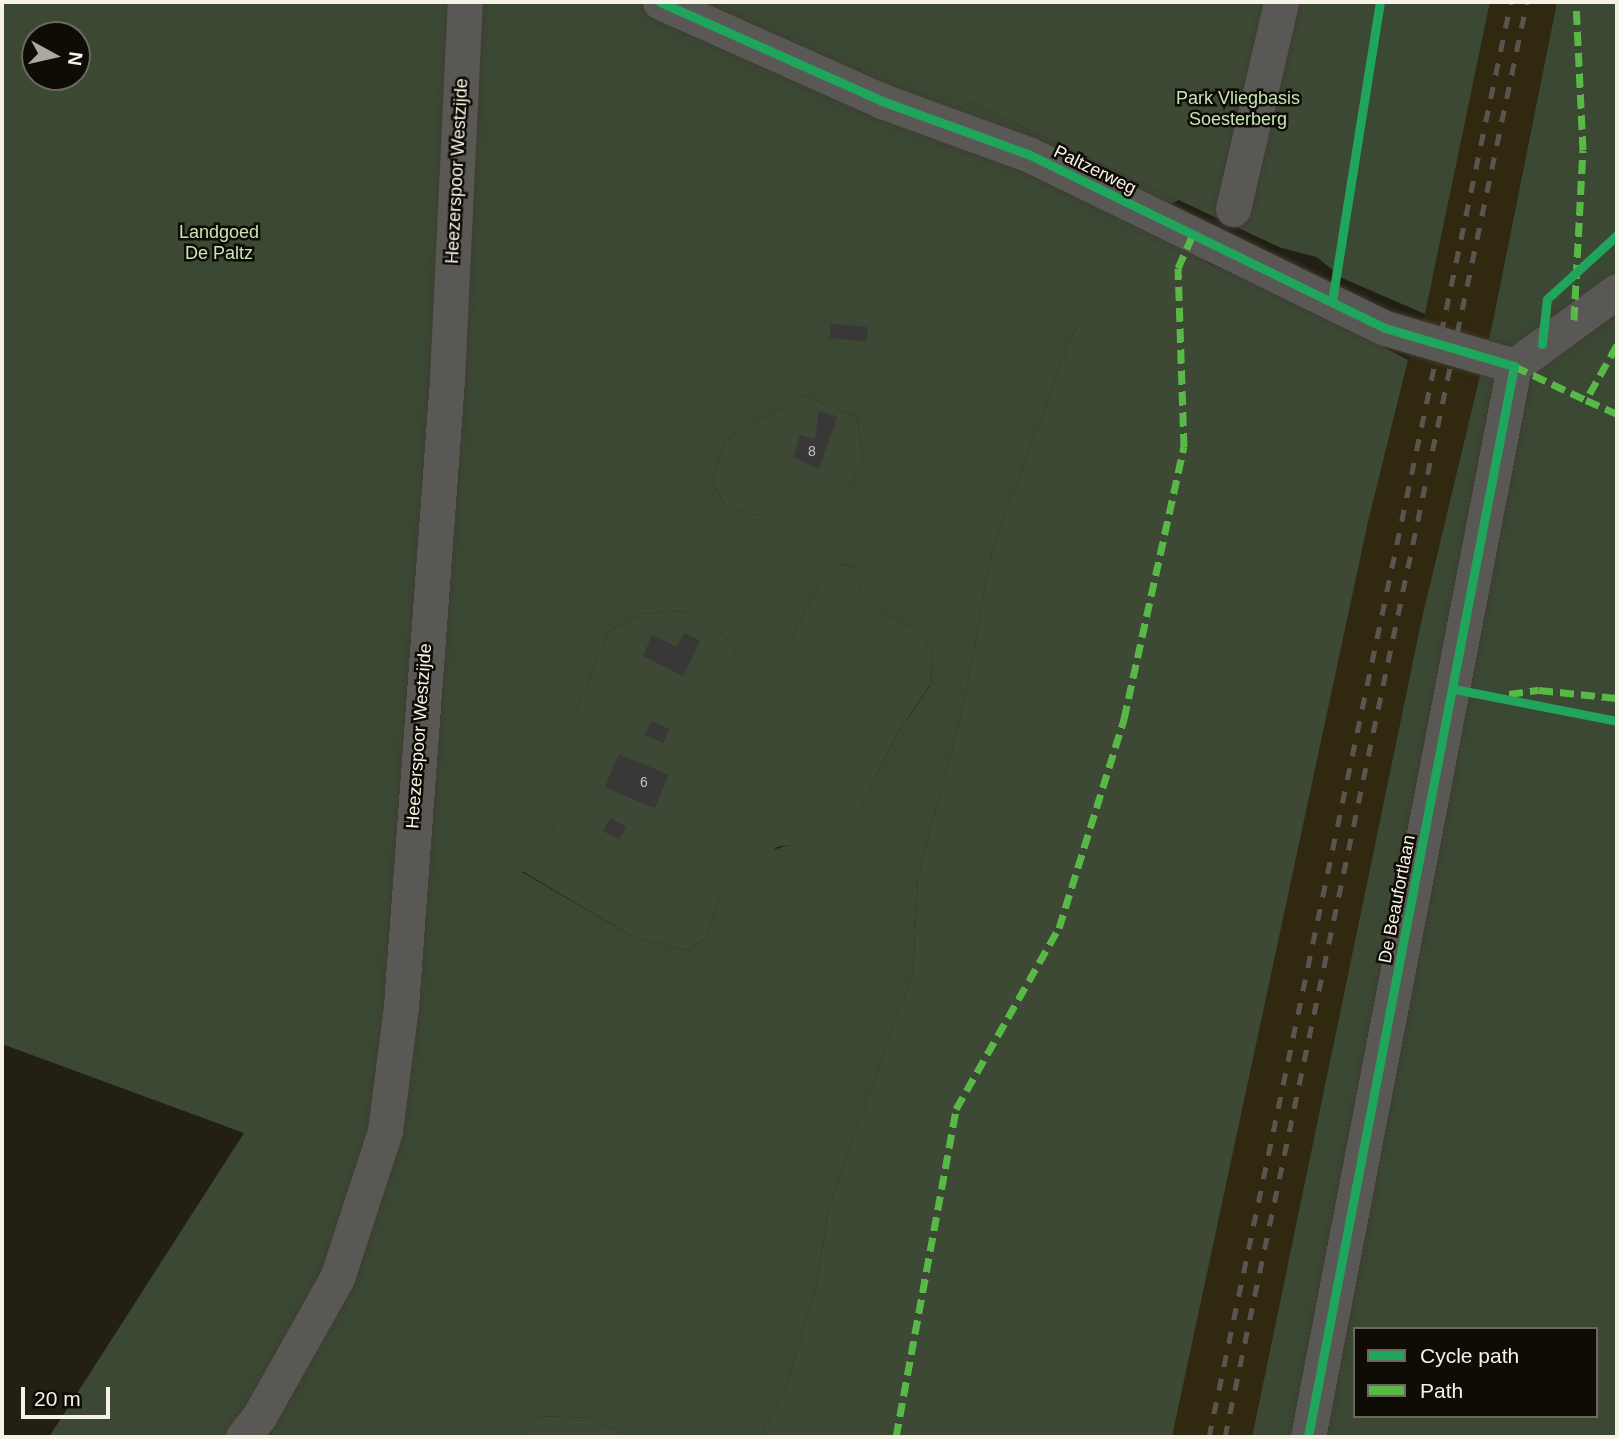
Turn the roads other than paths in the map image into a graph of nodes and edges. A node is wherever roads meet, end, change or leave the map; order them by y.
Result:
1 (465, 2) edge
2 (660, 2) edge
3 (1280, 2) edge
4 (1233, 209) dead end
5 (1617, 291) edge
6 (1514, 366) junction
7 (243, 1437) edge
8 (1308, 1437) edge

1 - 7 street, Heezerspoor Westzijde
2 - 6 street, Paltzerweg
3 - 4 street
5 - 6 street
6 - 8 street, De Beaufortlaan

